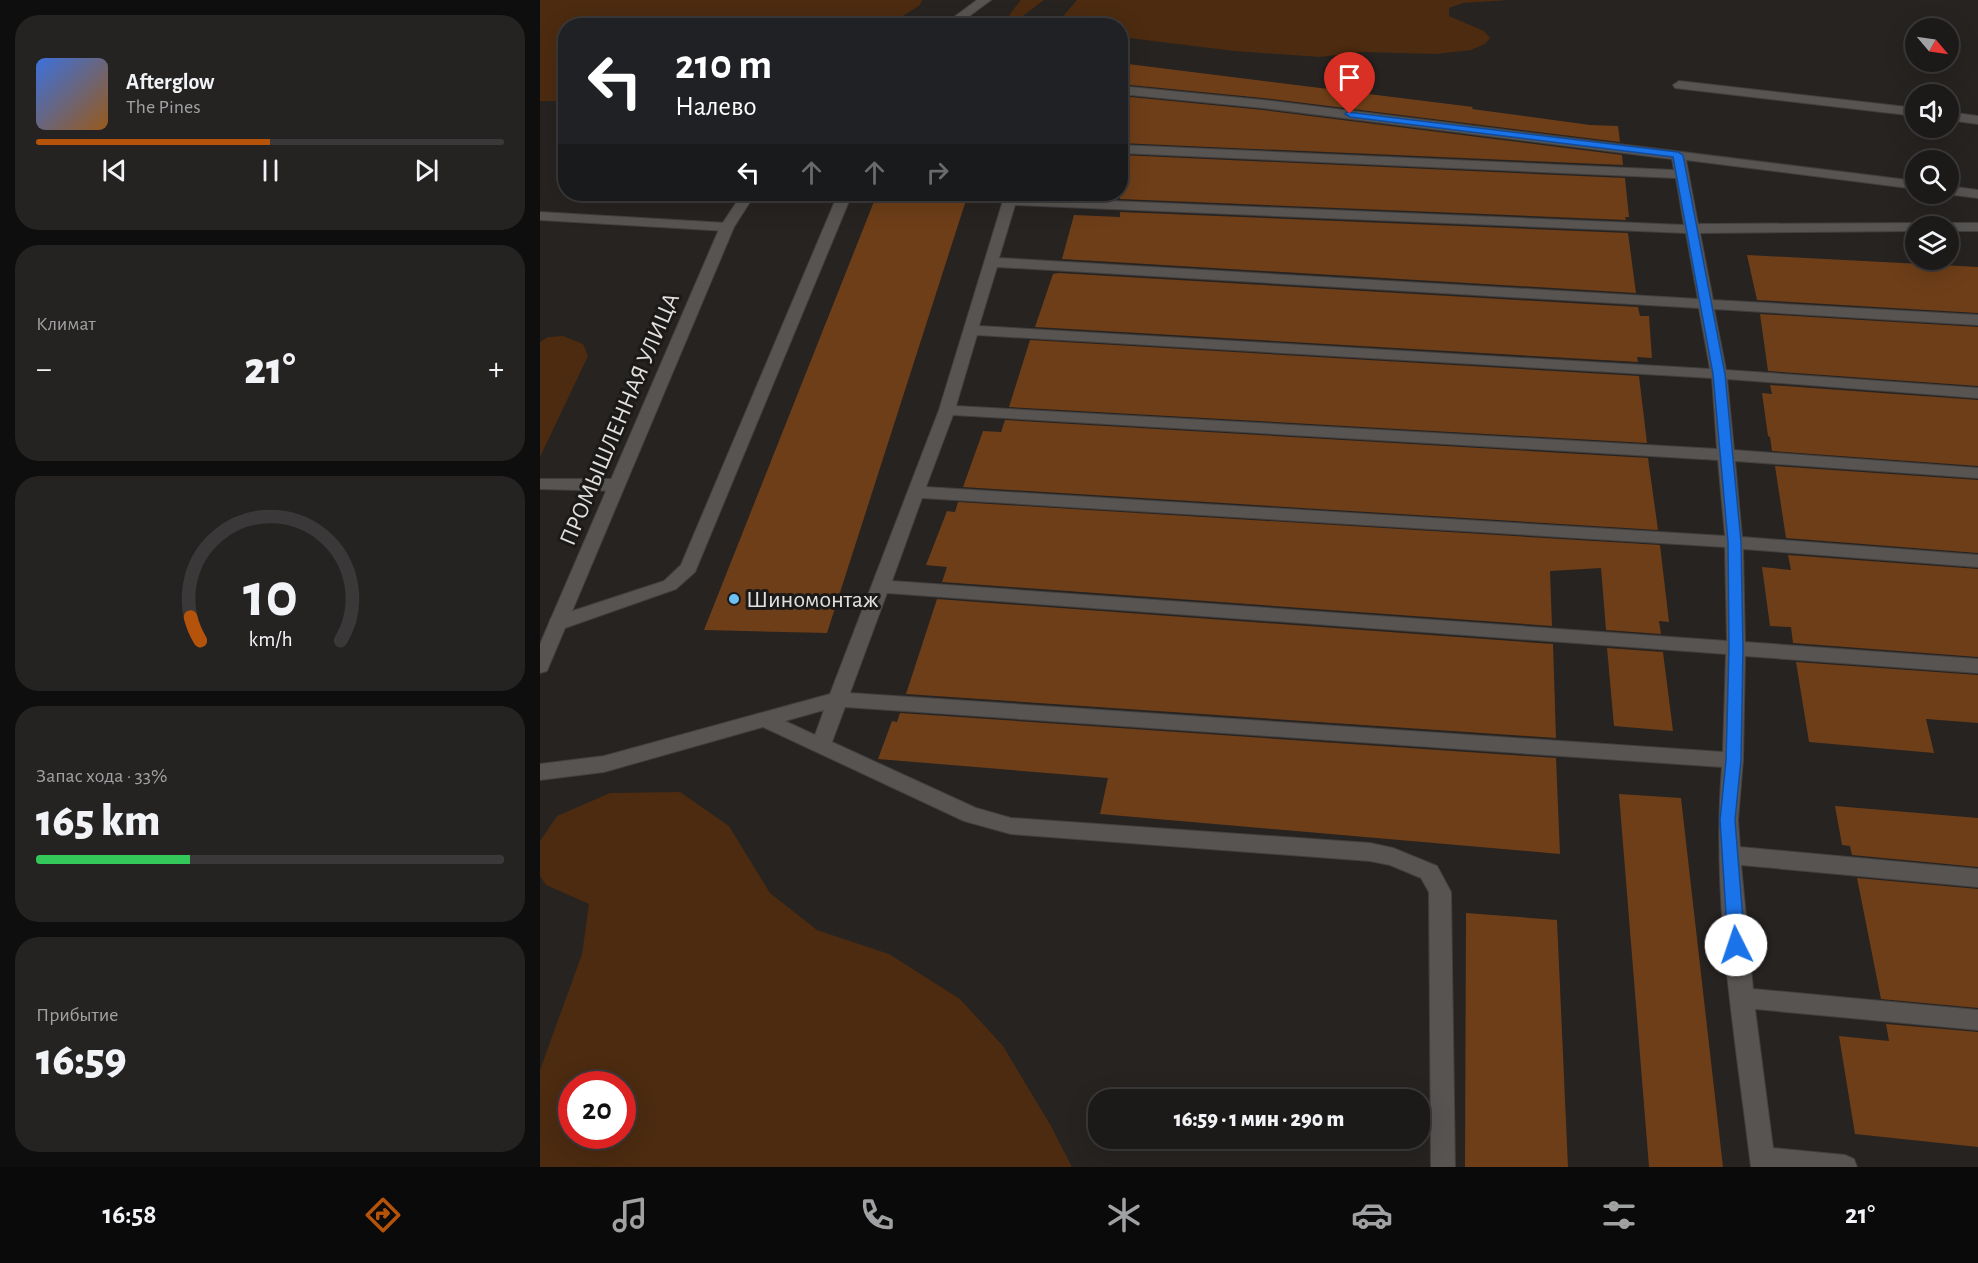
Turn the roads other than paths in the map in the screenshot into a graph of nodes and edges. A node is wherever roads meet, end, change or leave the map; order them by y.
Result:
1 (985, 0) edge
2 (961, 18) edge
3 (1679, 85) dead end
4 (1128, 91) edge
5 (1905, 111) edge
6 (1959, 117) edge
7 (1978, 120) edge
8 (1128, 149) edge
9 (1678, 155) junction
10 (1680, 174) junction
11 (1905, 185) edge
12 (1959, 191) edge
13 (1978, 194) edge
14 (744, 201) edge
15 (843, 201) edge
16 (1009, 201) edge
17 (1088, 201) edge
18 (540, 216) edge
19 (727, 227) junction
20 (1905, 227) edge
21 (1959, 227) edge
22 (1978, 227) edge
23 (1690, 229) junction
24 (991, 262) junction
25 (1707, 305) junction
26 (1978, 320) edge
27 (972, 330) junction
28 (1719, 374) junction
29 (1978, 393) edge
30 (947, 410) junction
31 (1726, 455) junction
32 (1978, 473) edge
33 (540, 484) edge
34 (617, 485) junction
35 (916, 492) junction
36 (1734, 542) junction
37 (1978, 561) edge
38 (880, 586) junction
39 (558, 623) junction
40 (1736, 648) junction
41 (540, 666) edge
42 (1978, 666) edge
43 (838, 699) junction
44 (763, 720) junction
45 (821, 746) junction
46 (1733, 760) junction
47 (540, 772) edge
48 (1730, 855) junction
49 (1978, 878) edge
50 (1742, 998) junction
51 (1978, 1020) edge
52 (1762, 1163) edge
53 (1443, 1167) edge
54 (1845, 1167) edge

1 - 2 street
3 - 5 street
4 - 9 street
6 - 7 street
8 - 10 street
9 - 10 street
9 - 11 street
10 - 23 street
12 - 13 street
14 - 19 street, ПРОМЫШЛЕННАЯ УЛИЦА
15 - 39 street
16 - 24 street
17 - 23 street
18 - 19 street
19 - 34 street, ПРОМЫШЛЕННАЯ УЛИЦА
20 - 23 street
21 - 22 street
23 - 25 street
24 - 25 street
24 - 27 street
25 - 26 street
25 - 28 street
27 - 28 street
27 - 30 street
28 - 29 street
28 - 31 street
30 - 31 street
30 - 35 street
31 - 32 street
31 - 36 street
33 - 34 street
34 - 39 street, ПРОМЫШЛЕННАЯ УЛИЦА
35 - 36 street
35 - 38 street
36 - 37 street
36 - 40 street
38 - 40 street
38 - 43 street
39 - 41 street, ПРОМЫШЛЕННАЯ УЛИЦА
40 - 42 street
40 - 46 street
43 - 44 street
43 - 45 street
43 - 46 street
44 - 45 street
44 - 47 street
45 - 53 street
46 - 48 street
48 - 49 street
48 - 50 street
50 - 51 street
50 - 52 street
52 - 54 street

